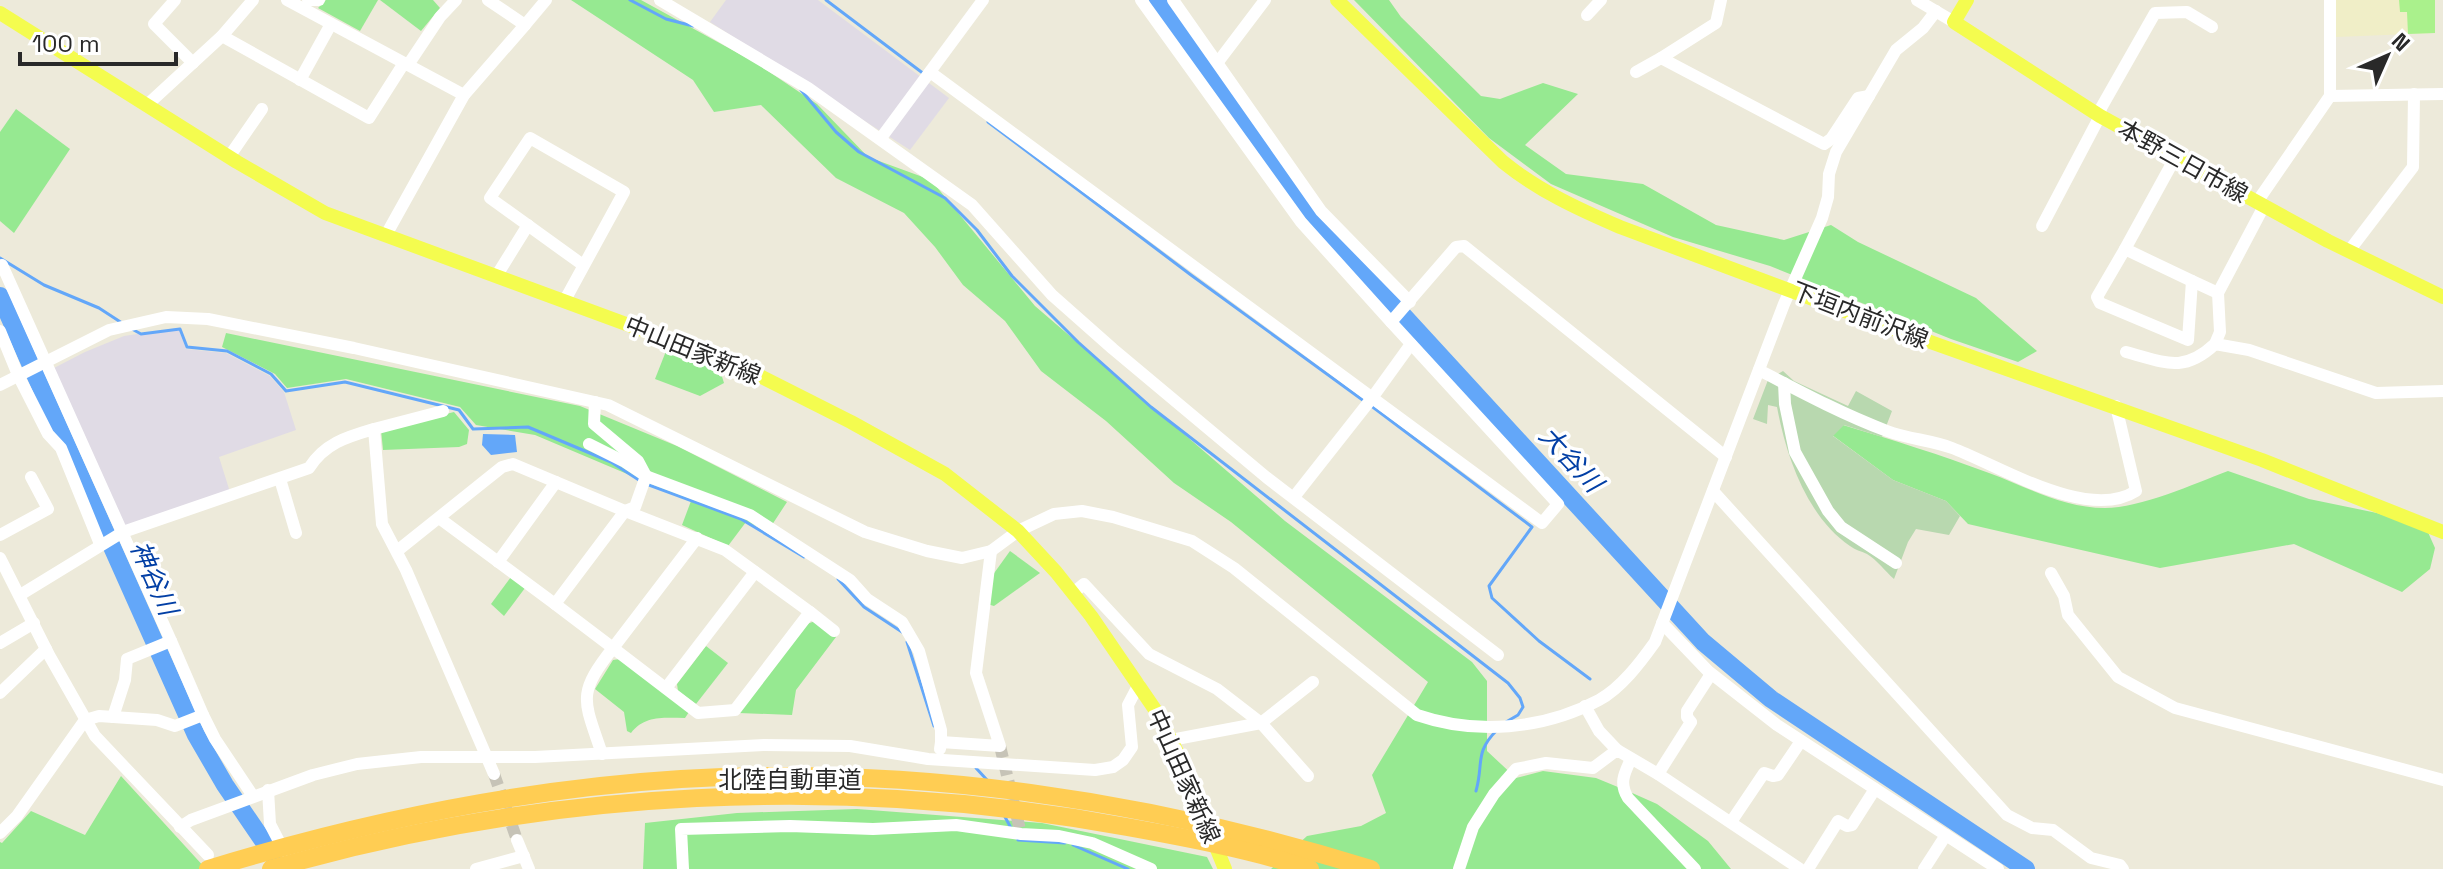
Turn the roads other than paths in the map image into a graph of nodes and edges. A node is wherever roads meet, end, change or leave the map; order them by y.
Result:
1 (175, 0) edge
2 (253, 0) edge
3 (287, 0) edge
4 (308, 0) edge
5 (319, 0) edge
6 (456, 0) edge
7 (488, 0) edge
8 (546, 0) edge
9 (660, 0) edge
10 (1141, 0) edge
11 (1173, 0) edge
12 (1265, 0) edge
13 (1337, 0) edge
14 (1601, 0) edge
15 (1721, 0) edge
16 (1917, 0) edge
17 (1967, 0) edge
18 (2330, 0) edge
19 (982, 1) edge
20 (1936, 11) junction
21 (0, 13) edge
22 (1587, 15) dead end
23 (1954, 22) junction
24 (331, 24) junction
25 (525, 25) junction
26 (2212, 27) dead end
27 (222, 36) junction
28 (1661, 58) junction
29 (1218, 62) junction
30 (193, 63) junction
31 (406, 64) junction
32 (930, 72) junction
33 (1636, 72) dead end
34 (300, 80) junction
35 (2414, 94) junction
36 (2443, 94) edge
37 (464, 95) junction
38 (1869, 96) junction
39 (2330, 96) junction
40 (147, 105) junction
41 (262, 109) dead end
42 (2100, 116) junction
43 (881, 138) junction
44 (229, 157) junction
45 (2175, 158) junction
46 (2260, 204) junction
47 (528, 225) junction
48 (2042, 226) dead end
49 (386, 235) junction
50 (2125, 249) junction
51 (2349, 251) junction
52 (583, 265) junction
53 (0, 266) edge
54 (497, 275) junction
55 (2192, 281) junction
56 (1791, 289) junction
57 (2218, 293) junction
58 (2443, 297) edge
59 (565, 300) junction
60 (1410, 302) junction
61 (1391, 322) junction
62 (0, 331) edge
63 (1411, 344) junction
64 (2215, 344) junction
65 (2126, 352) dead end
66 (43, 361) junction
67 (1759, 370) junction
68 (19, 374) junction
69 (1784, 383) junction
70 (0, 385) edge
71 (2443, 391) edge
72 (1372, 398) junction
73 (595, 402) junction
74 (2116, 406) junction
75 (443, 411) dead end
76 (374, 429) junction
77 (589, 444) dead end
78 (1726, 457) junction
79 (646, 476) junction
80 (31, 477) dead end
81 (280, 479) junction
82 (556, 482) junction
83 (1713, 491) junction
84 (1294, 497) junction
85 (625, 511) junction
86 (439, 518) junction
87 (1018, 531) junction
88 (123, 532) junction
89 (2443, 532) edge
90 (296, 533) dead end
91 (0, 535) edge
92 (697, 538) junction
93 (100, 544) junction
94 (397, 551) junction
95 (991, 551) junction
96 (0, 558) edge
97 (498, 562) junction
98 (1896, 563) dead end
99 (755, 572) junction
100 (2051, 573) dead end
101 (1073, 593) junction
102 (20, 595) junction
103 (555, 604) junction
104 (810, 612) junction
105 (34, 623) junction
106 (1662, 623) junction
107 (834, 631) dead end
108 (171, 641) junction
109 (0, 643) edge
110 (613, 648) junction
111 (46, 649) junction
112 (1498, 655) dead end
113 (1711, 674) junction
114 (1313, 682) dead end
115 (1139, 684) junction
116 (666, 688) junction
117 (0, 693) edge
118 (1585, 706) junction
119 (202, 715) junction
120 (113, 717) junction
121 (85, 720) junction
122 (1261, 723) junction
123 (1171, 740) junction
124 (1801, 741) junction
125 (941, 742) junction
126 (1617, 750) junction
127 (602, 754) junction
128 (488, 758) junction
129 (1631, 759) junction
130 (938, 760) junction
131 (494, 774) tunnel mouth
132 (1658, 774) junction
133 (1308, 776) dead end
134 (2443, 780) edge
135 (1875, 789) junction
136 (268, 790) junction
137 (250, 797) junction
138 (1731, 822) junction
139 (180, 827) junction
140 (0, 833) edge
141 (1946, 835) junction
142 (517, 840) tunnel mouth
143 (524, 856) junction
144 (213, 863) edge
145 (300, 864) edge
146 (271, 869) edge
147 (476, 869) edge
148 (529, 869) edge
149 (683, 869) edge
150 (1151, 869) edge
151 (1225, 869) edge
152 (1310, 869) edge
153 (1371, 869) edge
154 (1459, 869) edge
155 (1695, 869) edge
156 (1800, 869) edge
157 (1808, 869) edge
158 (1924, 869) edge
159 (1998, 869) edge
160 (2123, 869) edge

1 - 30 street
2 - 27 street
3 - 24 street
4 - 5 street
6 - 31 street
7 - 25 street
8 - 25 street
9 - 43 street
10 - 61 street
11 - 29 street
12 - 29 street
13 - 56 main road, 下垣内前沢線
14 - 22 street
15 - 28 street
16 - 20 street
17 - 23 main road
18 - 39 street
19 - 32 street
20 - 23 street
20 - 38 street
21 - 40 main road, 中山田家新線
23 - 42 main road, 本野三日市線
24 - 31 street
24 - 34 street
25 - 37 street
26 - 42 street
27 - 30 street
27 - 34 street
28 - 33 street
28 - 38 street
29 - 60 street
30 - 40 street
31 - 34 street
31 - 37 street
32 - 43 street
32 - 72 street
35 - 36 street
35 - 39 street
35 - 51 street
37 - 49 street
38 - 56 street
39 - 46 street
40 - 44 main road, 中山田家新線
41 - 44 street
42 - 45 main road, 本野三日市線
42 - 48 street
43 - 84 street
44 - 49 main road, 中山田家新線
45 - 46 main road, 本野三日市線
45 - 50 street
46 - 51 main road, 本野三日市線
46 - 57 street
47 - 52 street
47 - 52 street
47 - 54 street
49 - 54 main road, 中山田家新線
50 - 55 street
50 - 55 street
51 - 58 main road, 本野三日市線
52 - 59 street
53 - 66 street
54 - 59 main road, 中山田家新線
55 - 57 street
56 - 67 street
56 - 74 main road, 下垣内前沢線
57 - 64 street
59 - 87 main road, 中山田家新線
60 - 61 street
60 - 78 street
61 - 63 street
62 - 68 street
63 - 72 street
63 - 72 street
64 - 65 street
64 - 71 street
66 - 68 street
66 - 73 street
66 - 88 street
67 - 69 street
67 - 78 street
68 - 70 street
68 - 93 street
69 - 74 street
69 - 98 street
72 - 84 street
73 - 79 street
73 - 95 street
74 - 89 main road, 下垣内前沢線
75 - 76 street
76 - 81 street
76 - 94 street
77 - 79 street
78 - 83 street
79 - 85 street
79 - 125 street
80 - 91 street
81 - 88 street
81 - 90 street
82 - 85 street
82 - 86 street
82 - 97 street
83 - 106 street
83 - 160 street
84 - 112 street
85 - 92 street
85 - 103 street
86 - 94 street
86 - 97 street
87 - 95 street
87 - 101 main road, 中山田家新線
87 - 118 street
88 - 93 street
88 - 108 street
92 - 99 street
92 - 110 street
93 - 102 street
94 - 128 street
95 - 125 street
96 - 102 street
97 - 103 street
99 - 104 street
99 - 116 street
100 - 134 street
101 - 115 main road, 中山田家新線
101 - 122 street
102 - 105 street
103 - 110 street
104 - 107 street
104 - 116 street
105 - 109 street
105 - 111 street
106 - 113 street
106 - 118 street
108 - 119 street
108 - 120 street
110 - 116 street
110 - 127 street
111 - 117 street
111 - 121 street
113 - 124 street
113 - 132 street
114 - 122 street
115 - 123 main road, 中山田家新線
115 - 130 street
118 - 126 street
119 - 120 street
119 - 137 street
120 - 121 street
121 - 139 street
121 - 140 street
122 - 123 street
122 - 133 street
123 - 151 main road, 中山田家新線
124 - 135 street
124 - 138 street
125 - 130 street
126 - 129 street
126 - 154 street
127 - 128 street
127 - 130 street
128 - 131 street
128 - 136 street
129 - 132 street
129 - 155 street
132 - 138 street
135 - 141 street
135 - 157 street
136 - 137 street
136 - 145 street
137 - 139 street
138 - 156 street
139 - 144 street
141 - 158 street
141 - 159 street
142 - 143 street
143 - 147 street
143 - 148 street
144 - 153 highway, 北陸自動車道
145 - 146 highway, 北陸自動車道
145 - 152 highway, 北陸自動車道
149 - 150 street

